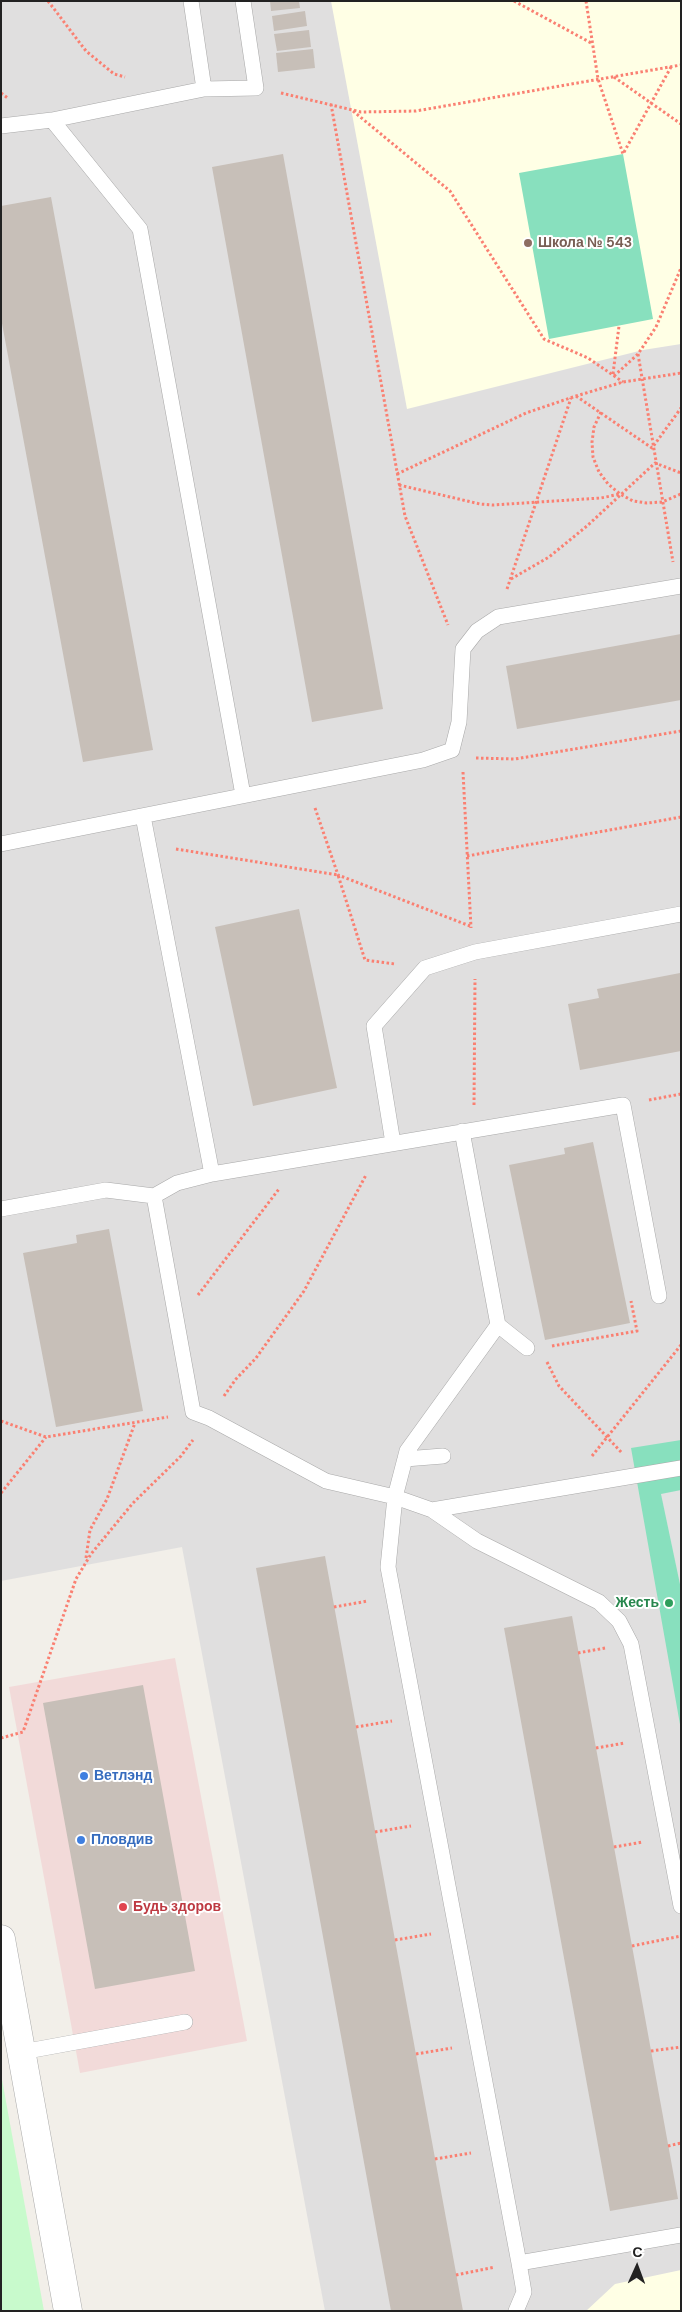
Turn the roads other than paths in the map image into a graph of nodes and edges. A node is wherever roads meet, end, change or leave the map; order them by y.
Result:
1 (191, 1) edge
2 (243, 1) edge
3 (204, 89) junction
4 (52, 120) junction
5 (1, 126) edge
6 (679, 586) edge
7 (242, 795) junction
8 (143, 816) junction
9 (1, 844) edge
10 (681, 914) edge
11 (468, 1131) junction
12 (394, 1143) junction
13 (212, 1174) junction
14 (154, 1196) junction
15 (1, 1209) edge
16 (659, 1296) road end
17 (498, 1325) junction
18 (534, 1348) road end
19 (443, 1456) dead end
20 (405, 1459) junction
21 (681, 1468) edge
22 (395, 1497) junction
23 (432, 1510) junction
24 (681, 1906) edge
25 (1, 1939) edge
26 (186, 2022) dead end
27 (22, 2052) junction
28 (681, 2235) edge
29 (519, 2263) junction
30 (68, 2311) edge
31 (516, 2311) edge

1 - 3 lane
2 - 3 lane
3 - 4 lane
4 - 5 lane
4 - 7 lane
6 - 7 lane
7 - 8 lane
8 - 9 lane
8 - 13 lane
10 - 12 lane
11 - 12 lane
11 - 16 lane
11 - 17 lane
12 - 13 lane
13 - 14 lane
14 - 15 lane
14 - 22 lane
17 - 18 lane
17 - 20 lane
19 - 20 lane
20 - 22 lane
21 - 23 lane
22 - 23 lane
22 - 29 lane
23 - 24 lane
25 - 27 street
26 - 27 lane
27 - 30 street
28 - 29 lane
29 - 31 lane

